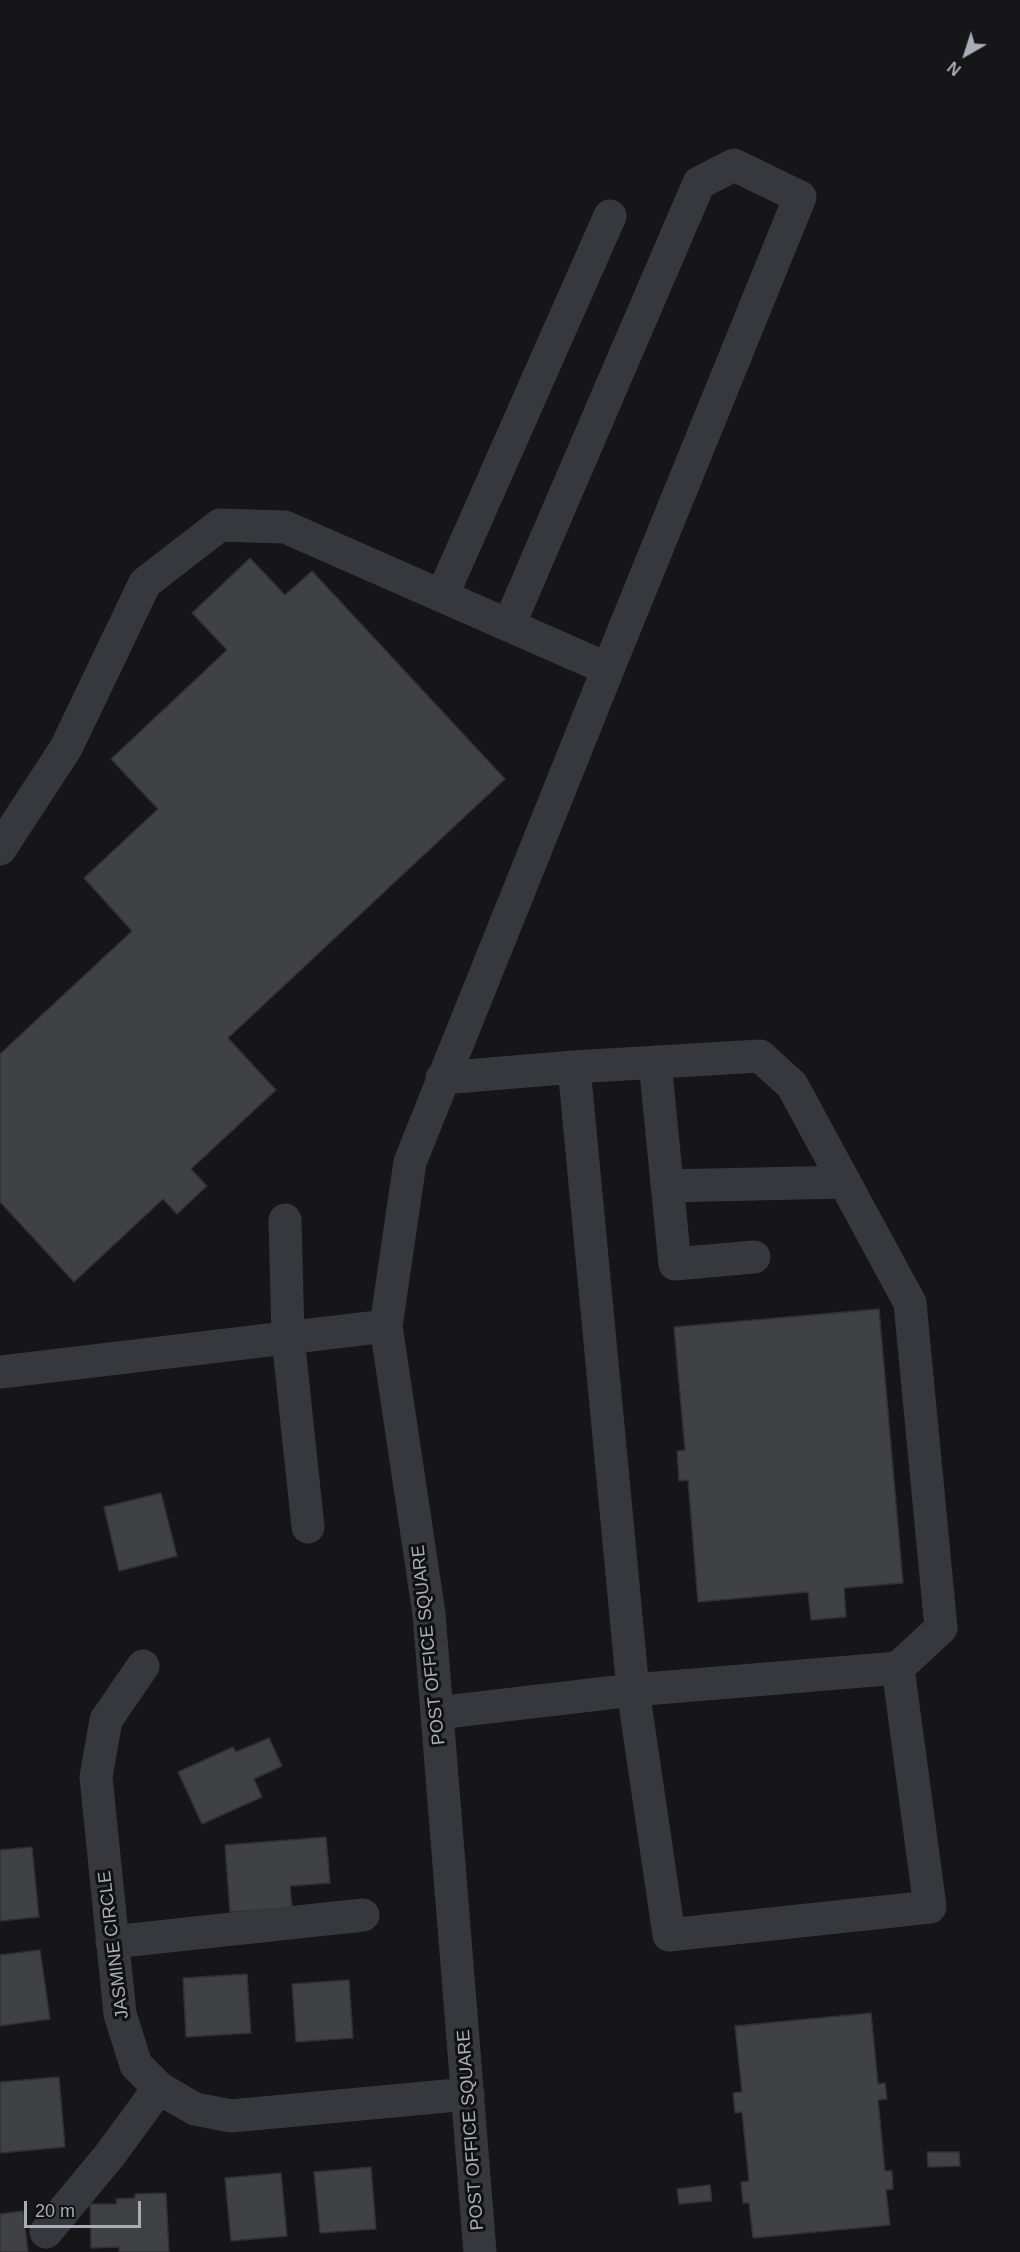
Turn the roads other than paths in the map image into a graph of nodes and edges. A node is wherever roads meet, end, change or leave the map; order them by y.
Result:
1 (610, 216) dead end
2 (442, 596) junction
3 (509, 625) junction
4 (608, 669) junction
5 (0, 849) edge
6 (655, 1062) junction
7 (448, 1064) junction
8 (574, 1067) junction
9 (844, 1182) junction
10 (667, 1185) junction
11 (285, 1220) dead end
12 (754, 1257) dead end
13 (386, 1326) junction
14 (288, 1338) junction
15 (0, 1372) edge
16 (308, 1527) dead end
17 (143, 1666) dead end
18 (898, 1668) junction
19 (633, 1690) junction
20 (437, 1713) junction
21 (363, 1915) dead end
22 (112, 1942) junction
23 (159, 2088) junction
24 (468, 2094) junction
25 (46, 2232) dead end
26 (480, 2252) edge

1 - 2 street
2 - 3 street
2 - 5 street
3 - 4 street
3 - 4 street, POST OFFICE SQUARE
4 - 7 street, POST OFFICE SQUARE
6 - 8 street
6 - 9 street
6 - 10 street
7 - 8 street
7 - 13 street, POST OFFICE SQUARE
8 - 19 street
9 - 10 street
9 - 18 street
10 - 12 street
11 - 14 street
13 - 14 street
13 - 20 street, POST OFFICE SQUARE
14 - 15 street
14 - 16 street
17 - 22 street, JASMINE CIRCLE
18 - 19 street
18 - 19 street
19 - 20 street
20 - 24 street, POST OFFICE SQUARE
21 - 22 street
22 - 23 street, JASMINE CIRCLE
23 - 24 street, JASMINE CIRCLE
23 - 25 street
24 - 26 street, POST OFFICE SQUARE

